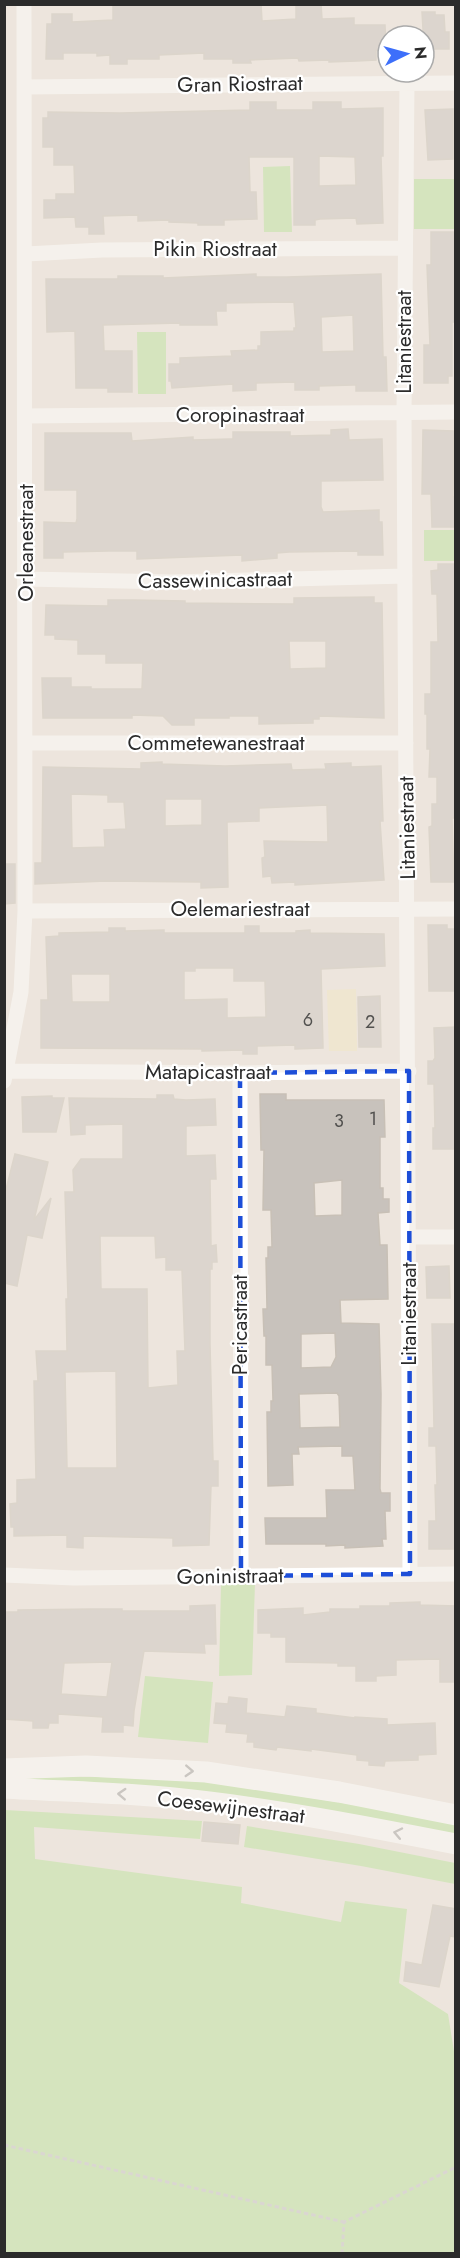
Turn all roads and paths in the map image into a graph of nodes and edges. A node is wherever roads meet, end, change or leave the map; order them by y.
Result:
1 (24, 4) edge
2 (376, 82) edge
3 (436, 83) edge
4 (456, 83) edge
5 (407, 84) edge
6 (24, 87) junction
7 (405, 248) junction
8 (26, 254) junction
9 (456, 412) edge
10 (404, 413) junction
11 (25, 416) junction
12 (405, 576) junction
13 (26, 579) junction
14 (406, 742) junction
15 (26, 743) junction
16 (408, 908) junction
17 (456, 909) edge
18 (25, 911) junction
19 (408, 1071) junction
20 (240, 1073) junction
21 (6, 1076) edge
22 (409, 1237) junction
23 (456, 1237) edge
24 (410, 1574) junction
25 (456, 1574) edge
26 (4, 1575) edge
27 (241, 1576) junction
28 (4, 1769) edge
29 (4, 1788) edge
30 (456, 1815) edge
31 (456, 1844) edge
32 (4, 2145) edge
33 (456, 2168) edge
34 (344, 2222) junction
35 (342, 2253) edge

1 - 6 street, Orleanestraat
2 - 6 street, Gran Riostraat
3 - 4 street, Gran Riostraat
5 - 7 street, Litaniestraat
6 - 8 street, Orleanestraat
7 - 8 street, Pikin Riostraat
7 - 10 street, Litaniestraat
8 - 11 street, Orleanestraat
9 - 10 street, Coropinastraat
10 - 11 street, Coropinastraat
10 - 12 street, Litaniestraat
11 - 13 street, Orleanestraat
12 - 13 street, Cassewinicastraat
12 - 14 street, Litaniestraat
13 - 15 street, Orleanestraat
14 - 15 street, Commetewanestraat
14 - 16 street, Litaniestraat
15 - 18 street, Orleanestraat
16 - 17 street, Oelemariestraat
16 - 18 street, Oelemariestraat
16 - 19 street, Litaniestraat
18 - 21 street, Orleanestraat
19 - 20 street, Matapicastraat
19 - 22 street, Litaniestraat
20 - 21 street, Matapicastraat
20 - 27 street, Pericastraat
22 - 23 street
22 - 24 street, Litaniestraat
24 - 25 street, Goninistraat
24 - 27 street, Goninistraat
26 - 27 street, Goninistraat
28 -> 30 main road, Coesewijnestraat
31 -> 29 main road, Coesewijnestraat
32 - 34 path
33 - 34 path
34 - 35 path

